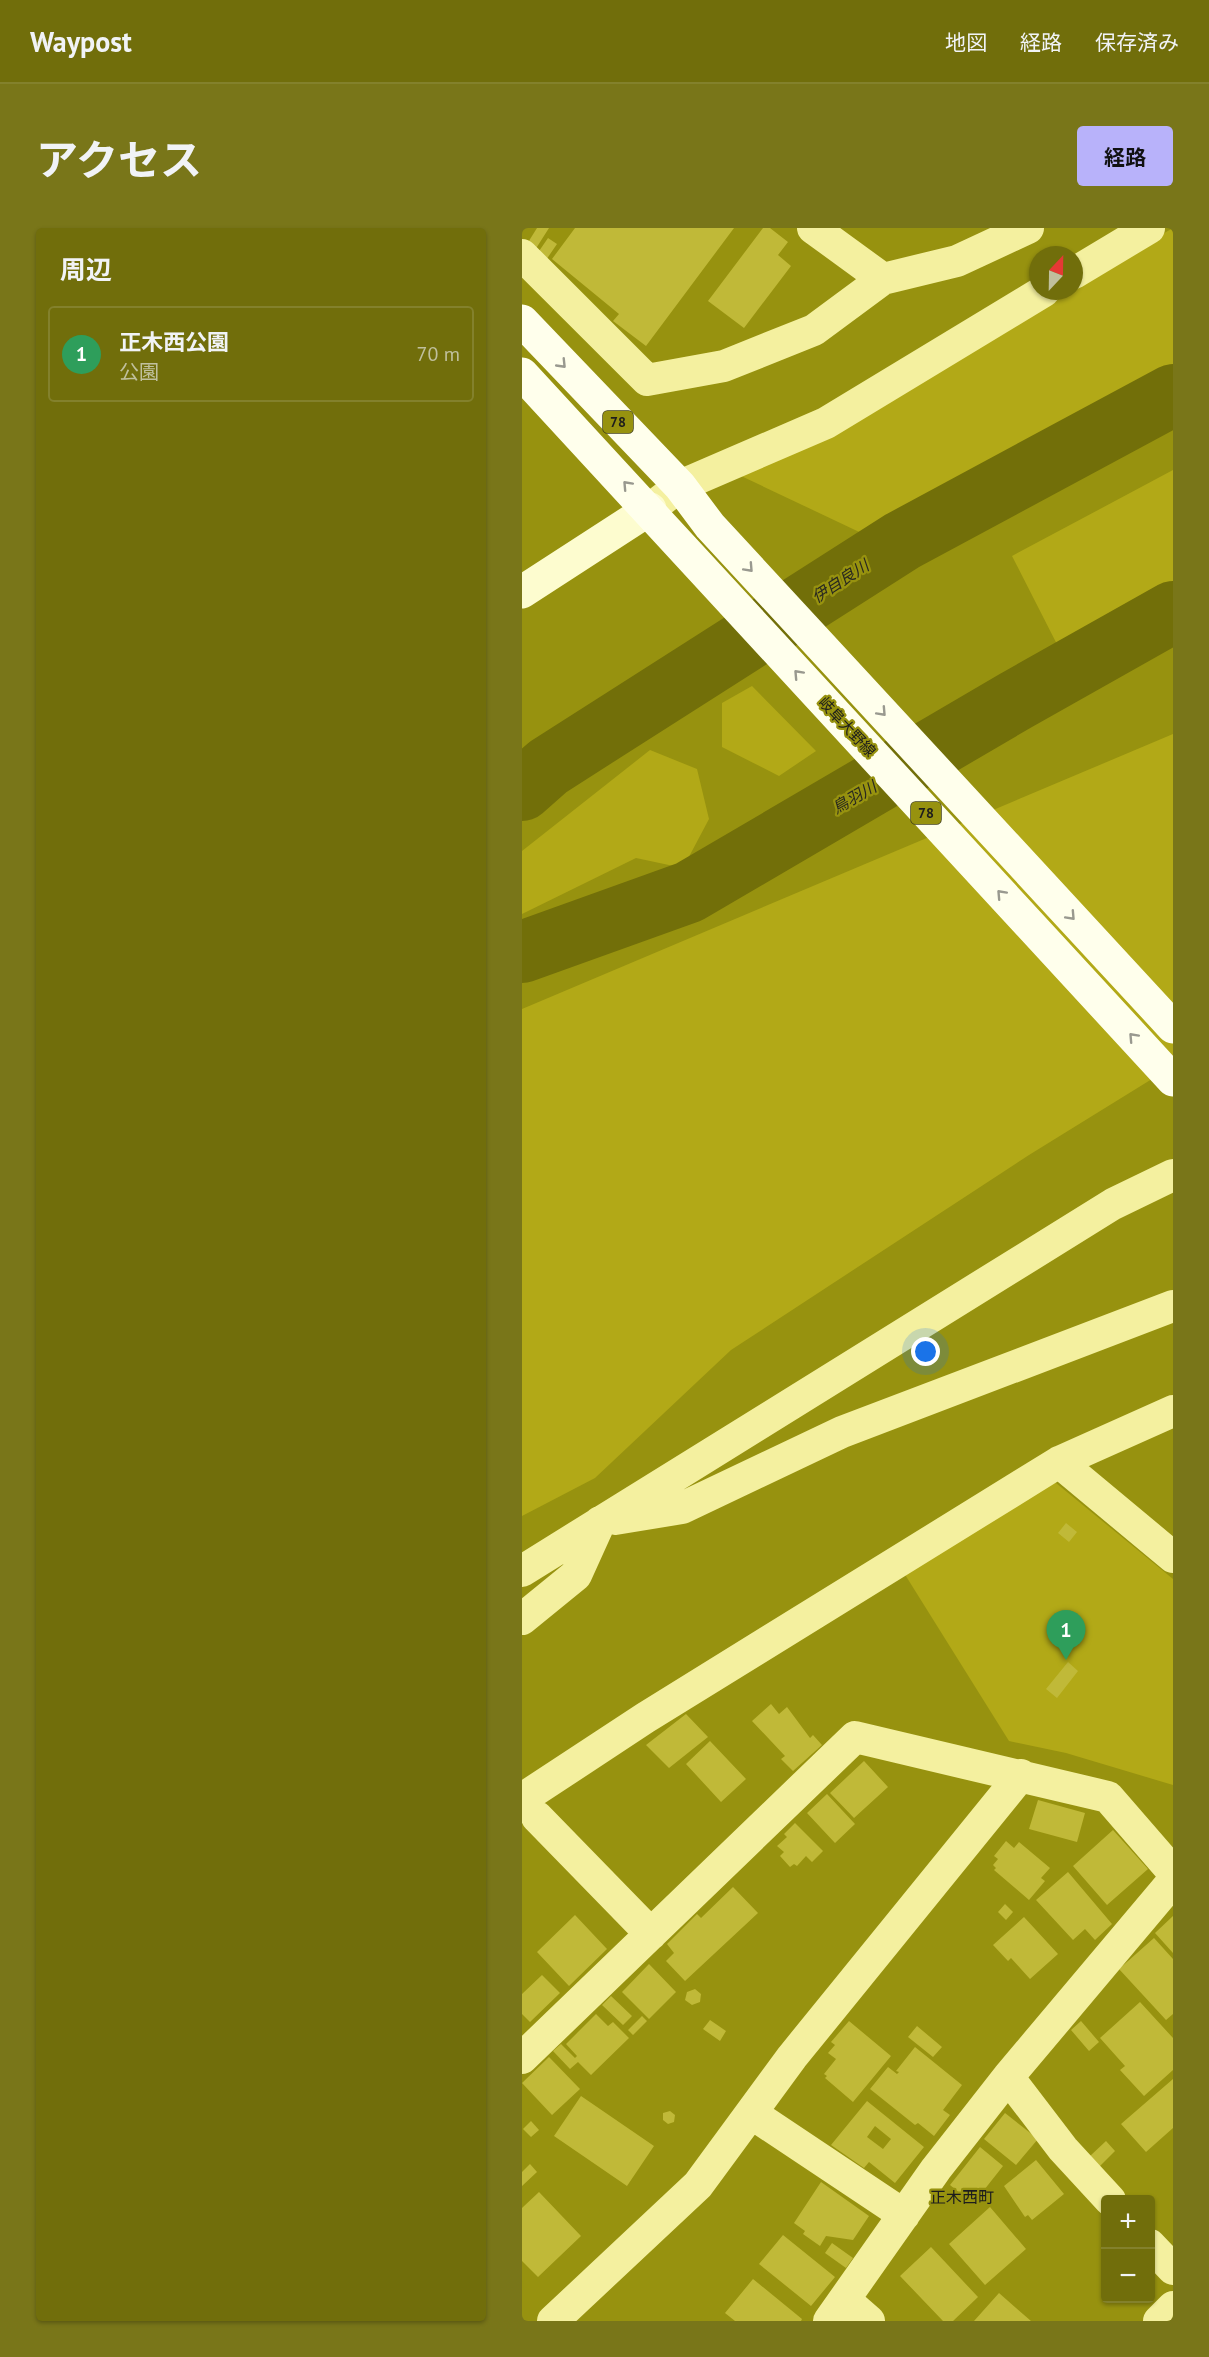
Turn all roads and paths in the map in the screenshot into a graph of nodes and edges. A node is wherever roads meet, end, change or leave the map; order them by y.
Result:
1 (813, 228) edge
2 (1028, 228) edge
3 (1149, 228) edge
4 (522, 255) edge
5 (1083, 268) edge
6 (883, 279) junction
7 (1029, 300) edge
8 (522, 321) edge
9 (522, 374) edge
10 (680, 486) junction
11 (650, 509) junction
12 (522, 592) edge
13 (1173, 1026) edge
14 (1173, 1080) edge
15 (1173, 1175) edge
16 (1173, 1306) edge
17 (1173, 1411) edge
18 (1059, 1462) junction
19 (600, 1522) junction
20 (1173, 1557) edge
21 (522, 1571) edge
22 (522, 1619) edge
23 (1021, 1775) junction
24 (530, 1808) edge
25 (1173, 1872) edge
26 (1173, 1881) edge
27 (651, 1934) junction
28 (522, 2058) edge
29 (1008, 2077) junction
30 (751, 2113) junction
31 (1106, 2195) edge
32 (904, 2215) junction
33 (1154, 2249) edge
34 (1173, 2269) edge
35 (1173, 2307) edge
36 (837, 2310) edge
37 (553, 2321) edge
38 (869, 2321) edge
39 (1159, 2321) edge

1 - 6 street
2 - 6 street
3 - 5 street
4 - 6 street
7 - 10 street
8 -> 10 main road, 78
11 -> 9 main road, 岐阜大野線 / 78
10 - 11 street
10 -> 13 main road, 78
11 - 12 street
14 -> 11 main road, 岐阜大野線 / 78
15 - 19 street
16 - 19 street
17 - 18 street
18 - 20 street
18 - 24 street
19 - 21 street
19 - 22 street
23 - 25 street
23 - 27 street
23 - 30 street
24 - 27 street
26 - 29 street
27 - 28 street
29 - 31 street
29 - 32 street
30 - 32 street
30 - 37 street
32 - 36 street
33 - 34 street
35 - 39 street
36 - 38 street

